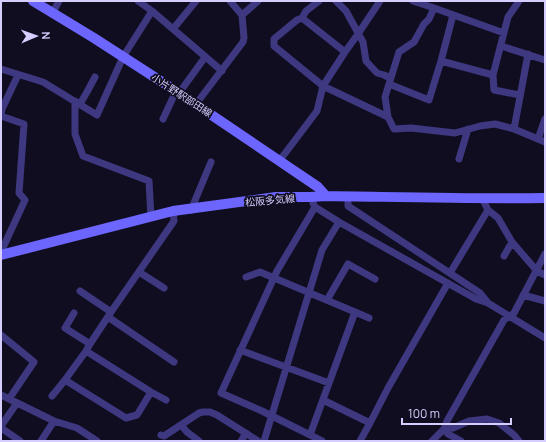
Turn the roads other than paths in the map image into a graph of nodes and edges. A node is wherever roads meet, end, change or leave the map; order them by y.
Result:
1 (33, 1) edge
2 (59, 1) edge
3 (138, 1) edge
4 (196, 1) edge
5 (230, 1) edge
6 (258, 1) edge
7 (319, 1) edge
8 (336, 1) edge
9 (380, 1) edge
10 (415, 1) edge
11 (519, 1) edge
12 (434, 8) junction
13 (152, 11) junction
14 (53, 12) junction
15 (453, 15) junction
16 (242, 16) junction
17 (302, 18) junction
18 (173, 29) junction
19 (504, 33) junction
20 (358, 34) junction
21 (501, 46) junction
22 (345, 52) junction
23 (528, 54) junction
24 (123, 57) junction
25 (203, 60) dead end
26 (545, 60) edge
27 (441, 61) junction
28 (1, 69) edge
29 (222, 71) junction
30 (18, 74) junction
31 (493, 75) junction
32 (94, 77) dead end
33 (390, 81) junction
34 (323, 86) junction
35 (176, 91) junction
36 (520, 95) junction
37 (77, 102) junction
38 (196, 104) junction
39 (1, 116) edge
40 (388, 117) junction
41 (163, 119) dead end
42 (545, 119) edge
43 (468, 129) junction
44 (514, 129) junction
45 (541, 141) edge
46 (459, 159) dead end
47 (280, 160) junction
48 (211, 162) dead end
49 (326, 196) junction
50 (348, 196) junction
51 (310, 197) junction
52 (482, 198) junction
53 (545, 198) edge
54 (315, 207) junction
55 (191, 210) junction
56 (488, 210) junction
57 (173, 212) junction
58 (151, 217) junction
59 (339, 222) junction
60 (512, 242) junction
61 (1, 253) edge
62 (545, 254) edge
63 (504, 256) dead end
64 (441, 267) junction
65 (536, 271) junction
66 (139, 272) junction
67 (450, 272) junction
68 (545, 275) edge
69 (435, 276) junction
70 (246, 277) dead end
71 (274, 277) junction
72 (375, 279) dead end
73 (448, 284) junction
74 (164, 288) dead end
75 (80, 290) dead end
76 (308, 292) junction
77 (523, 295) junction
78 (327, 300) junction
79 (545, 301) edge
80 (488, 303) junction
81 (355, 312) junction
82 (74, 314) dead end
83 (110, 315) junction
84 (509, 316) junction
85 (369, 318) dead end
86 (1, 335) edge
87 (545, 338) edge
88 (88, 347) junction
89 (240, 350) junction
90 (174, 362) dead end
91 (286, 367) junction
92 (65, 380) junction
93 (329, 383) junction
94 (151, 392) junction
95 (1, 395) edge
96 (52, 396) dead end
97 (9, 399) junction
98 (166, 400) dead end
99 (323, 400) junction
100 (16, 403) junction
101 (271, 416) junction
102 (54, 421) junction
103 (370, 423) junction
104 (181, 425) junction
105 (1, 427) edge
106 (444, 429) junction
107 (246, 433) junction
108 (161, 435) dead end
109 (310, 435) junction
110 (20, 441) edge
111 (41, 441) edge
112 (97, 441) edge
113 (199, 441) edge
114 (241, 441) edge
115 (258, 441) edge
116 (264, 441) edge
117 (322, 441) edge
118 (360, 441) edge
119 (432, 441) edge
120 (461, 441) edge
121 (519, 441) edge

1 - 14 main road, 小片野駅部田線
2 - 14 street
3 - 13 street
4 - 18 street
5 - 16 street
6 - 16 street
7 - 17 street
8 - 20 street
9 - 20 street
10 - 12 street
11 - 19 street
12 - 15 street
12 - 33 street
13 - 18 street
13 - 24 street
14 - 24 main road, 小片野駅部田線
15 - 19 street
15 - 27 street
16 - 29 street
17 - 22 street
17 - 34 street
18 - 29 street
19 - 21 street
20 - 22 street
20 - 33 street
21 - 23 street
21 - 31 street
22 - 34 street
23 - 26 street
23 - 36 street
24 - 35 main road, 小片野駅部田線
24 - 37 street
25 - 35 street
27 - 31 street
27 - 33 street
28 - 30 street
29 - 38 street
30 - 37 street
30 - 39 street
31 - 36 street
32 - 37 street
33 - 40 street
34 - 40 street
34 - 47 street
35 - 38 main road, 小片野駅部田線
35 - 41 street
36 - 44 street
37 - 58 street
38 - 47 main road, 小片野駅部田線
39 - 61 street
40 - 43 street
42 - 45 street
43 - 44 street
43 - 46 street
44 - 45 street
47 - 49 main road, 小片野駅部田線
48 - 55 street
49 - 50 main road, 松阪多気線
49 - 51 main road, 松阪多気線
50 - 52 main road, 松阪多気線
50 - 64 street
51 - 54 street
51 - 55 main road, 松阪多気線
52 - 53 main road, 松阪多気線
52 - 56 street
54 - 59 street
54 - 71 street
55 - 57 main road, 松阪多気線
56 - 60 street
56 - 67 street
57 - 58 main road, 松阪多気線
57 - 66 street
58 - 61 main road, 松阪多気線
59 - 69 street
59 - 76 street
60 - 63 street
60 - 65 street
62 - 65 street
64 - 67 street
64 - 69 street
65 - 68 street
65 - 77 street
66 - 74 street
66 - 83 street
67 - 80 street
69 - 73 street
70 - 71 street
71 - 76 street
71 - 89 street
72 - 78 street
73 - 80 street
73 - 103 street
75 - 83 street
76 - 78 street
76 - 91 street
77 - 79 street
77 - 84 street
78 - 81 street
80 - 84 street
81 - 85 street
81 - 93 street
82 - 88 street
83 - 88 street
83 - 90 street
84 - 87 street
84 - 106 street
86 - 97 street
88 - 92 street
88 - 94 street
89 - 91 street
89 - 101 street
91 - 93 street
91 - 101 street
92 - 94 street
92 - 96 street
93 - 99 street
94 - 98 street
95 - 97 street
97 - 100 street
99 - 103 street
99 - 109 street
100 - 102 street
100 - 105 street
101 - 109 street
101 - 116 street
102 - 111 street
102 - 112 street
103 - 118 street
104 - 107 street
104 - 108 street
104 - 113 street
105 - 110 street
106 - 119 street
106 - 120 street
106 - 121 street
107 - 114 street
107 - 115 street
109 - 117 street

